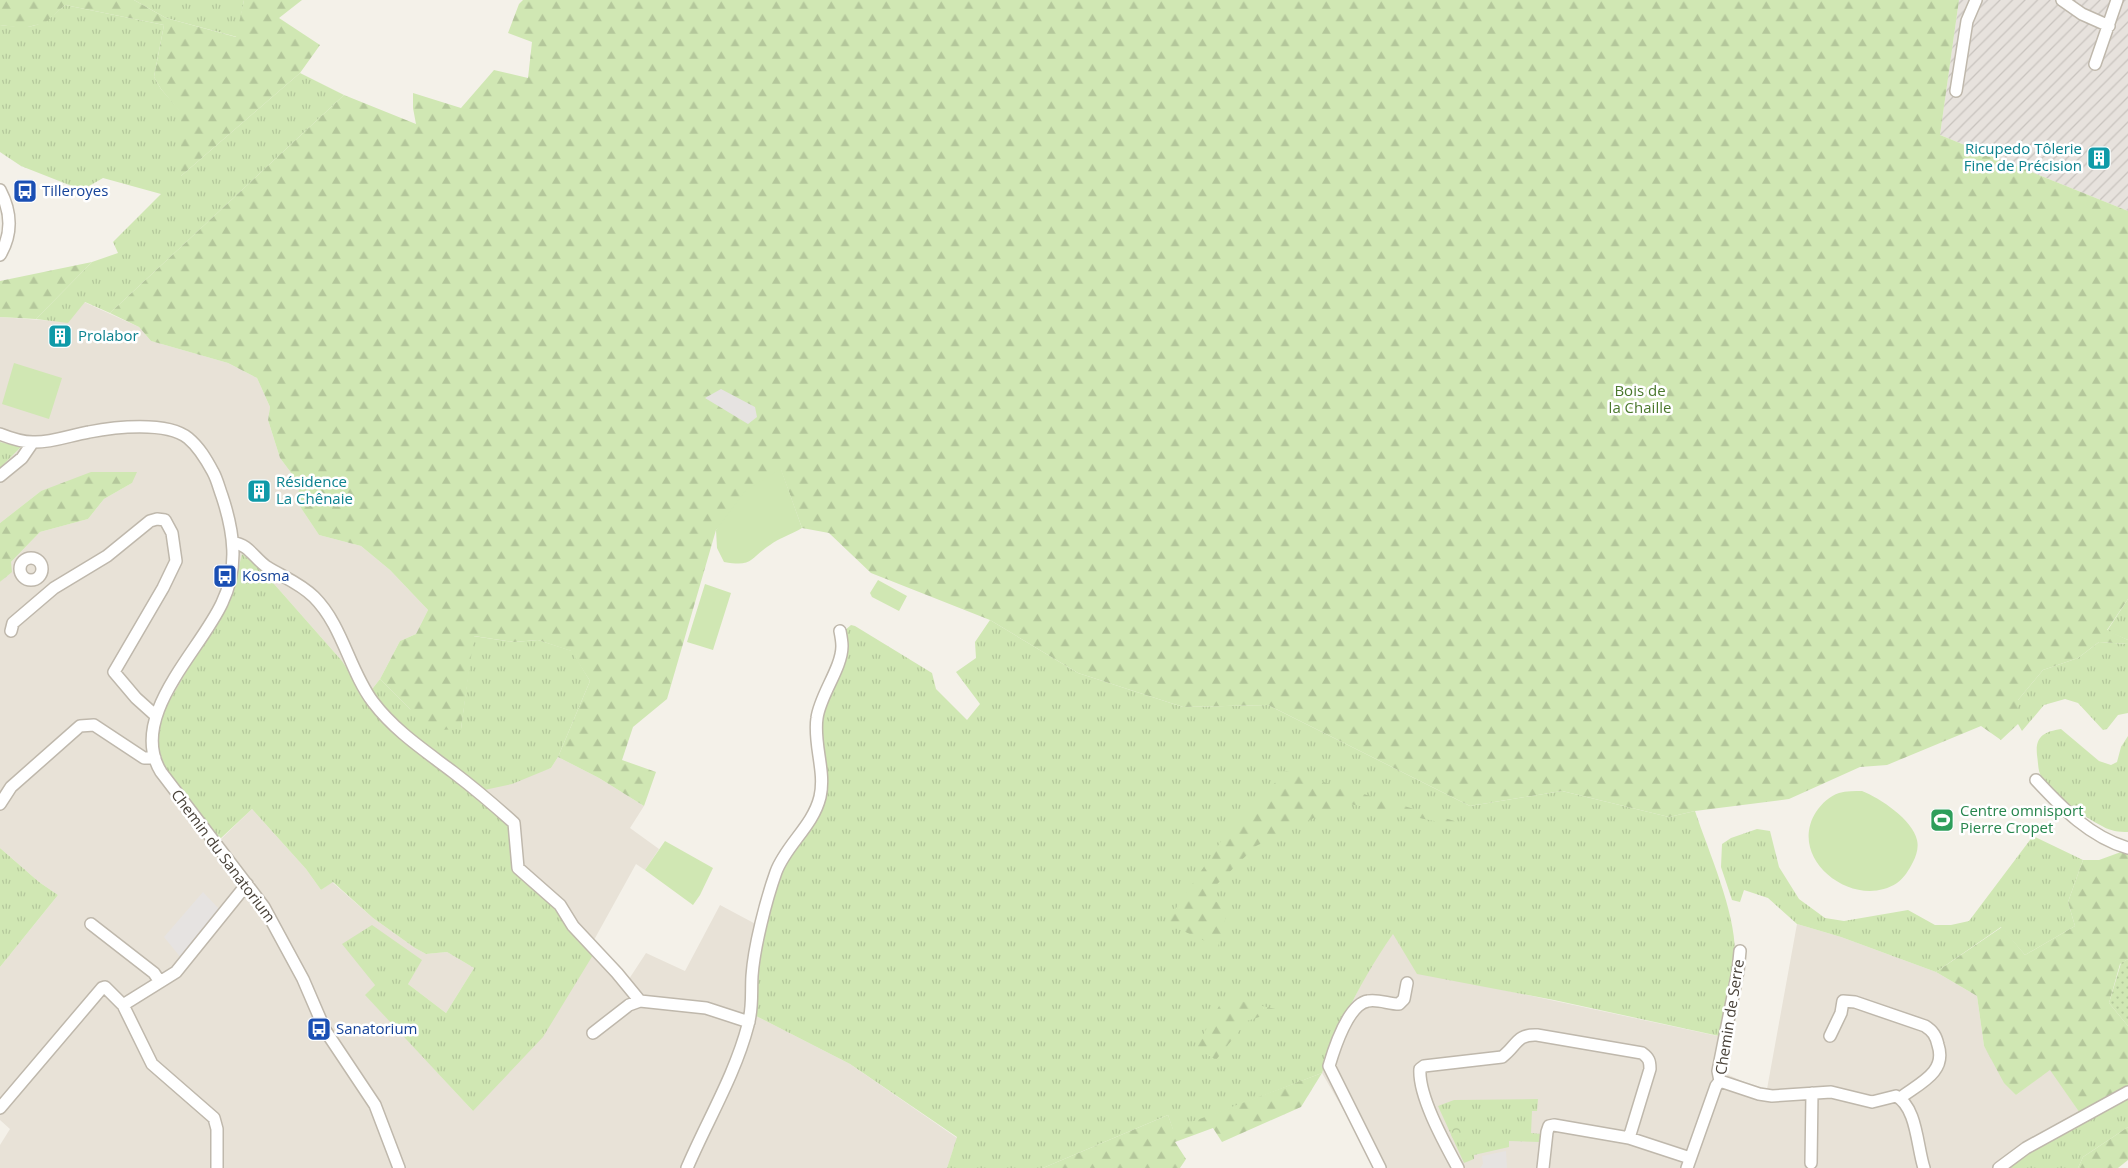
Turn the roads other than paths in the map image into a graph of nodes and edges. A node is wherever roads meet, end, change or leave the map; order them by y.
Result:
1 (1976, 0) edge
2 (2062, 0) edge
3 (2118, 0) edge
4 (2109, 26) junction
5 (2095, 64) dead end
6 (1956, 91) dead end
7 (0, 190) edge
8 (0, 255) edge
9 (0, 434) edge
10 (33, 442) junction
11 (0, 476) edge
12 (234, 543) junction
13 (40, 576) dead end
14 (54, 588) junction
15 (11, 630) dead end
16 (840, 632) dead end
17 (156, 716) junction
18 (155, 758) junction
19 (2036, 780) dead end
20 (0, 804) edge
21 (2128, 848) edge
22 (247, 884) junction
23 (91, 924) dead end
24 (1740, 950) dead end
25 (160, 982) junction
26 (1407, 983) dead end
27 (640, 1001) junction
28 (123, 1005) junction
29 (749, 1022) junction
30 (593, 1034) dead end
31 (1830, 1036) dead end
32 (1720, 1080) junction
33 (2128, 1092) edge
34 (1812, 1093) junction
35 (1900, 1098) junction
36 (0, 1108) edge
37 (1630, 1138) junction
38 (1689, 1163) edge
39 (1811, 1163) dead end
40 (217, 1168) edge
41 (399, 1168) edge
42 (687, 1168) edge
43 (1380, 1168) edge
44 (1458, 1168) edge
45 (1544, 1168) edge
46 (1924, 1168) edge
47 (1999, 1168) edge

1 - 6 street
2 - 4 street
3 - 4 street
4 - 5 street
7 - 8 street
9 - 10 street, Chemin du Sanatorium
10 - 11 street
10 - 12 street, Chemin du Sanatorium
12 - 17 street, Chemin du Sanatorium
12 - 27 street
13 - 14 street
14 - 15 street
14 - 17 street
16 - 29 street
17 - 18 street, Chemin du Sanatorium
18 - 20 street
18 - 22 street, Chemin du Sanatorium
19 - 21 street
22 - 25 street
22 - 41 street, Chemin du Sanatorium
23 - 25 street
24 - 32 street, Chemin de Serre
25 - 28 street
26 - 43 street
27 - 29 street
27 - 30 street
28 - 36 street
28 - 40 street
29 - 42 street
31 - 35 street
32 - 34 street
32 - 38 street, Chemin de Serre
33 - 47 street
34 - 35 street
34 - 39 street
35 - 46 street
37 - 38 street
37 - 44 street
37 - 45 street

